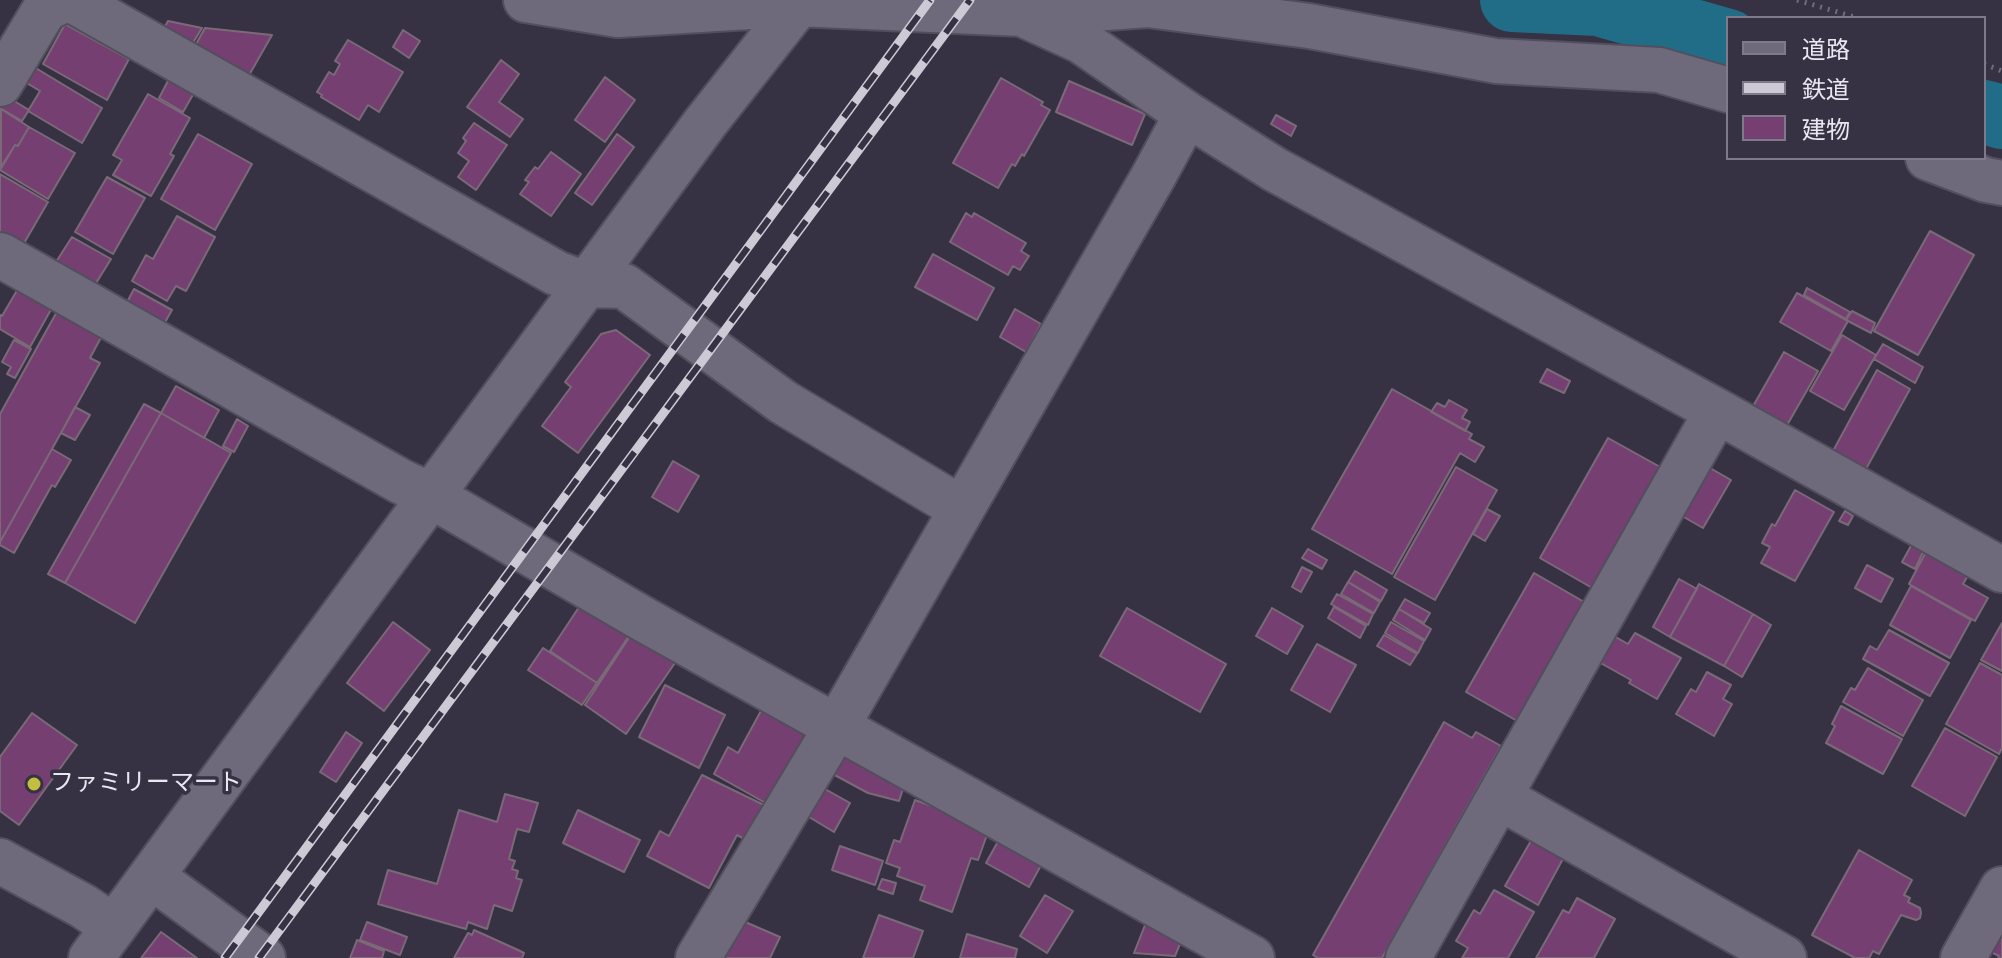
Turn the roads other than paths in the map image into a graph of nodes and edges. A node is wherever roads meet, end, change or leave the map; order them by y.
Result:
1 (64, 0) edge
2 (72, 0) edge
3 (526, 0) edge
4 (800, 2) edge
5 (1022, 14) junction
6 (0, 84) edge
7 (1726, 89) edge
8 (1187, 114) junction
9 (1933, 160) edge
10 (2002, 183) edge
11 (0, 255) edge
12 (588, 285) junction
13 (1717, 411) junction
14 (430, 495) junction
15 (962, 509) junction
16 (2002, 570) edge
17 (837, 726) junction
18 (1499, 797) junction
19 (0, 861) edge
20 (152, 877) junction
21 (2002, 889) edge
22 (103, 942) edge
23 (1247, 957) edge
24 (263, 958) edge
25 (698, 958) edge
26 (1408, 958) edge
27 (1784, 958) edge
28 (1963, 958) edge

1 - 6 street
2 - 12 street
3 - 4 street
4 - 5 street
4 - 12 street
5 - 7 street
5 - 8 street
8 - 13 street
8 - 15 street
9 - 10 street
11 - 14 street
12 - 14 street
12 - 15 street
13 - 16 street
13 - 18 street
14 - 17 street
14 - 20 street
15 - 17 street
17 - 23 street
17 - 25 street
18 - 26 street
18 - 27 street
19 - 22 street
20 - 22 street
20 - 24 street
21 - 28 street

